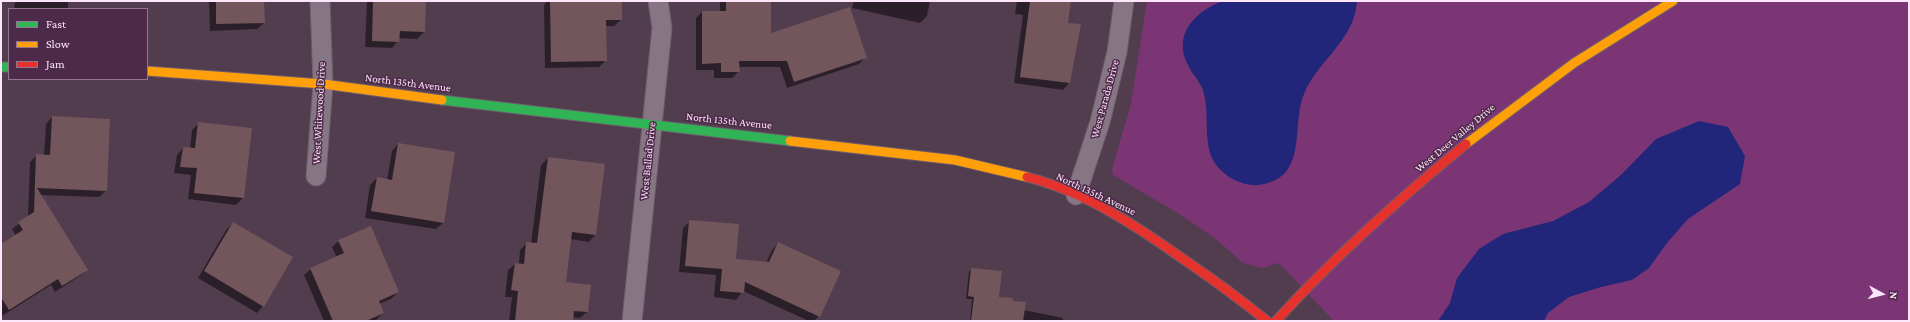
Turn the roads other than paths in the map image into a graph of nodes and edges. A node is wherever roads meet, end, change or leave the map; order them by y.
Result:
1 (320, 1) edge
2 (658, 1) edge
3 (1124, 1) edge
4 (1673, 1) edge
5 (148, 72) edge
6 (322, 84) junction
7 (652, 125) junction
8 (316, 176) dead end
9 (1076, 195) junction
10 (632, 321) edge
11 (1267, 321) edge
12 (1276, 321) edge

1 - 6 street, West Whitewood Drive
2 - 7 street, West Ballad Drive
3 - 9 street, West Parada Drive
4 - 12 street, West Deer Valley Drive
5 - 6 street, North 135th Avenue
6 - 7 street, North 135th Avenue
6 - 8 street, West Whitewood Drive
7 - 9 street, North 135th Avenue
7 - 10 street, West Ballad Drive
9 - 11 street, North 135th Avenue

